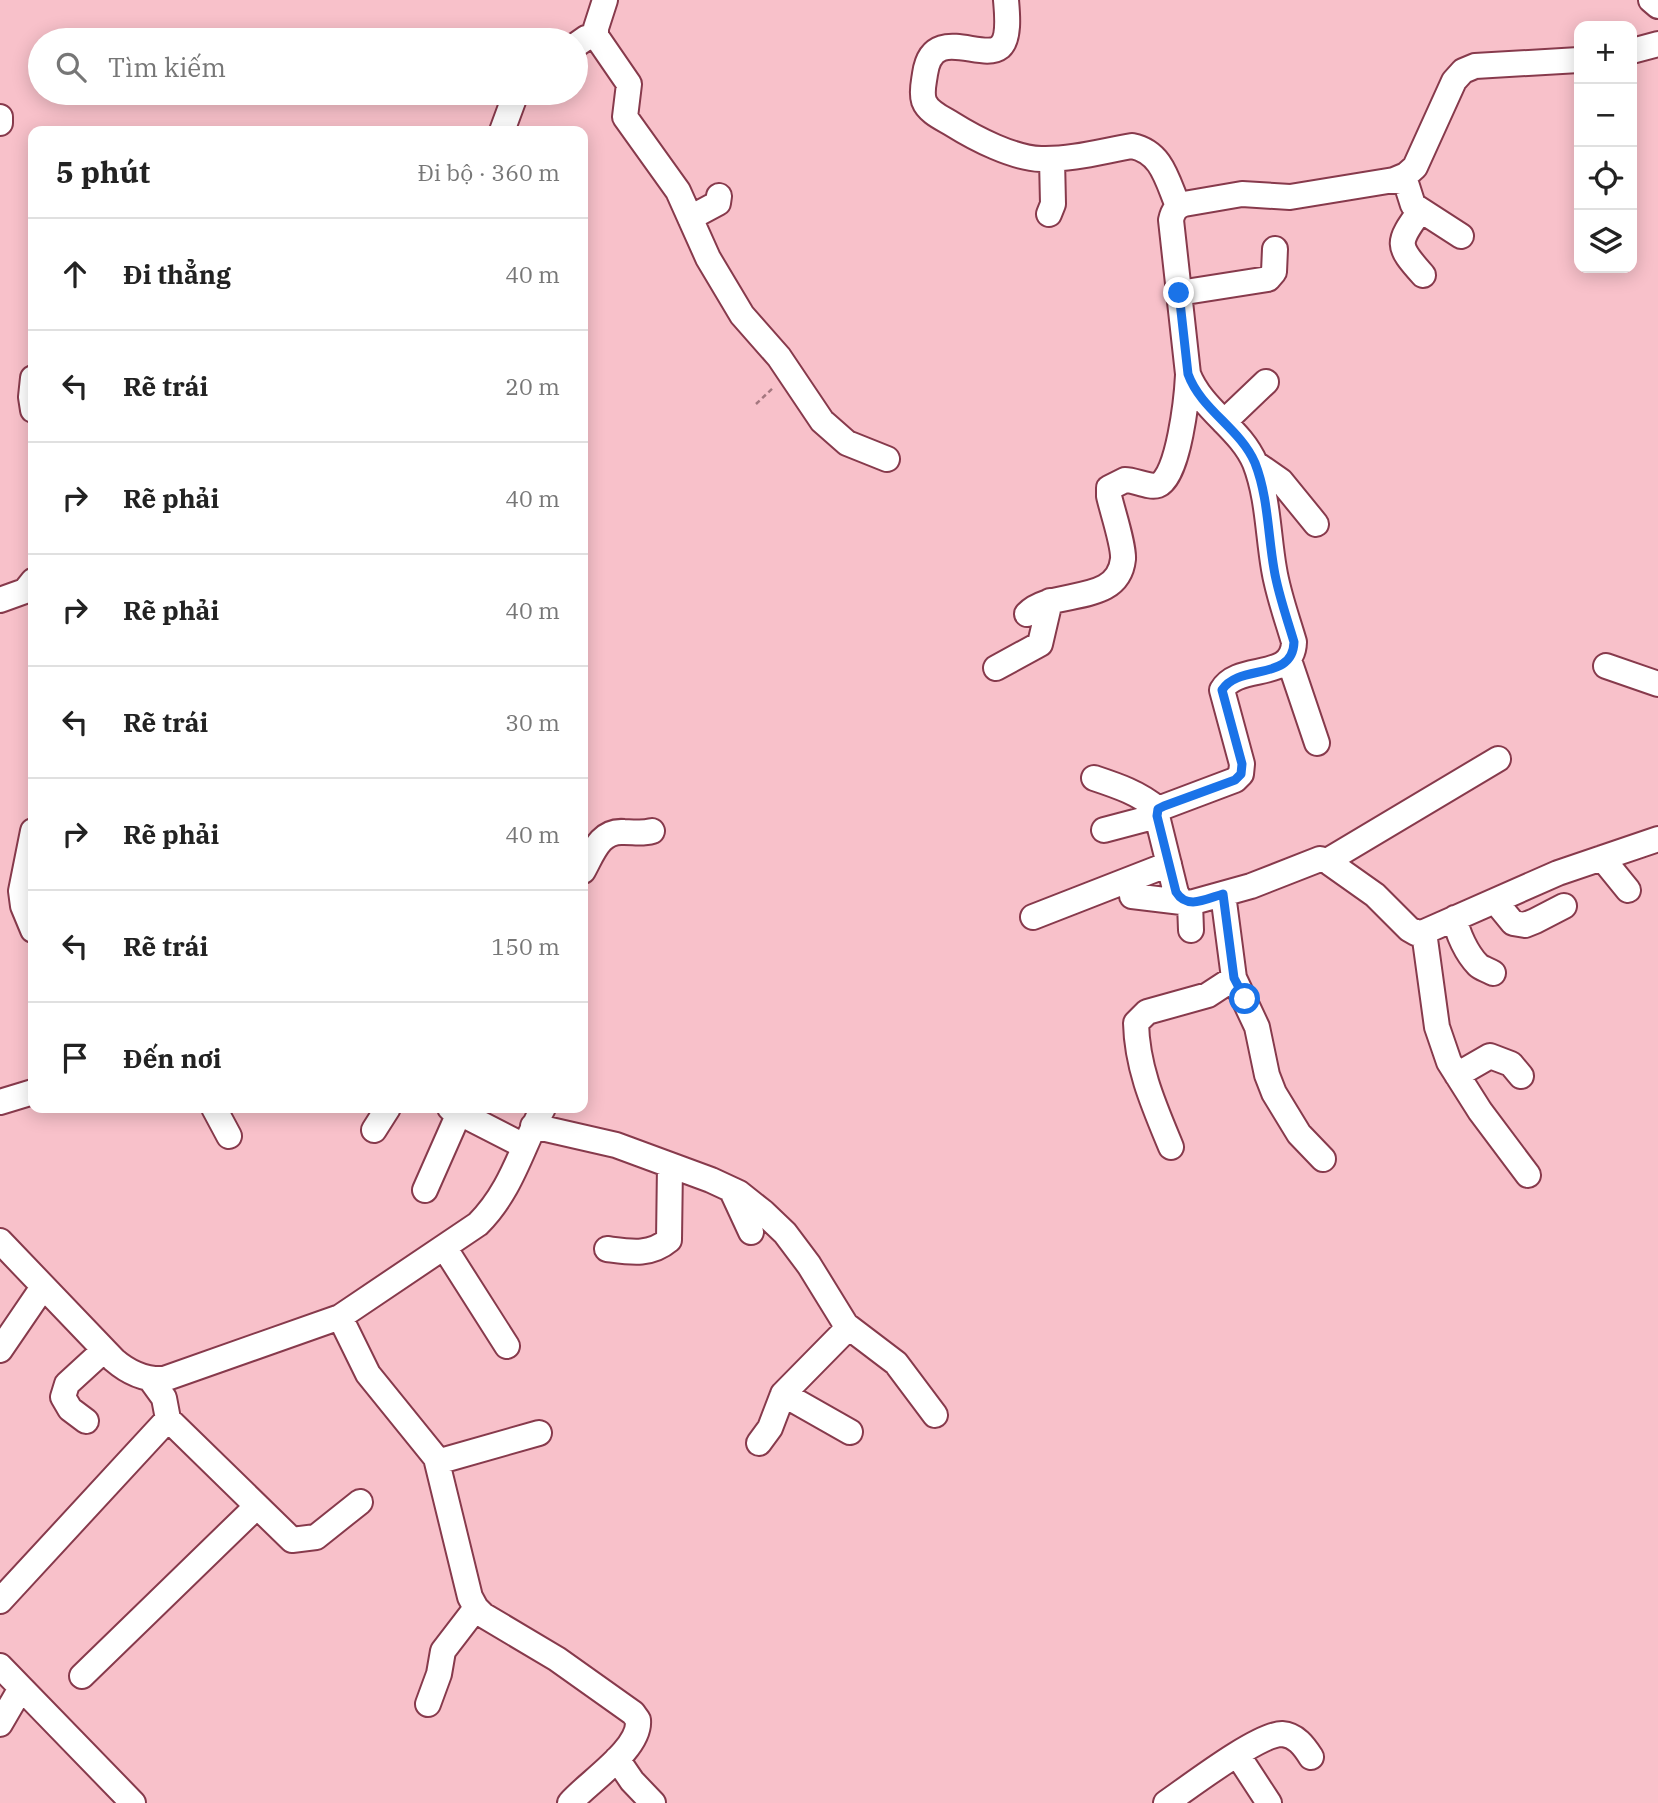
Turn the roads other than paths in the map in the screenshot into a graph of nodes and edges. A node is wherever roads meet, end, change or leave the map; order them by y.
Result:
1 (606, 0) edge
2 (1006, 0) edge
3 (1651, 0) edge
4 (1658, 6) edge
5 (588, 38) edge
6 (588, 42) edge
7 (1658, 44) edge
8 (1637, 50) edge
9 (1574, 60) edge
10 (512, 105) edge
11 (0, 117) edge
12 (0, 123) edge
13 (504, 126) edge
14 (1052, 159) junction
15 (1394, 180) junction
16 (719, 196) dead end
17 (1178, 206) junction
18 (1420, 211) junction
19 (1049, 214) dead end
20 (690, 219) junction
21 (1461, 236) dead end
22 (1275, 248) dead end
23 (1423, 275) dead end
24 (1179, 293) junction
25 (1188, 374) junction
26 (1266, 382) dead end
27 (1224, 422) junction
28 (887, 459) dead end
29 (1255, 463) junction
30 (1316, 524) dead end
31 (28, 587) edge
32 (0, 600) edge
33 (1050, 601) junction
34 (1027, 614) dead end
35 (1289, 660) junction
36 (1606, 666) dead end
37 (996, 668) dead end
38 (1658, 684) edge
39 (1317, 743) dead end
40 (1498, 759) dead end
41 (1094, 778) dead end
42 (1158, 813) junction
43 (1104, 830) dead end
44 (652, 831) dead end
45 (1658, 839) edge
46 (1602, 858) junction
47 (1328, 861) junction
48 (588, 862) edge
49 (1169, 864) junction
50 (28, 865) edge
51 (1628, 890) dead end
52 (1223, 894) junction
53 (1132, 896) dead end
54 (1495, 901) junction
55 (1185, 902) junction
56 (1564, 906) dead end
57 (1033, 917) dead end
58 (28, 918) edge
59 (1455, 918) junction
60 (1191, 929) dead end
61 (1424, 932) junction
62 (1493, 973) dead end
63 (1234, 978) junction
64 (1457, 1075) junction
65 (1521, 1076) dead end
66 (28, 1094) edge
67 (0, 1102) edge
68 (217, 1113) edge
69 (385, 1113) edge
70 (454, 1113) edge
71 (469, 1113) edge
72 (533, 1127) edge
73 (374, 1130) dead end
74 (229, 1136) dead end
75 (1171, 1147) dead end
76 (1323, 1159) dead end
77 (670, 1165) junction
78 (1528, 1175) dead end
79 (731, 1189) junction
80 (425, 1190) dead end
81 (751, 1232) dead end
82 (0, 1241) edge
83 (444, 1247) junction
84 (607, 1249) dead end
85 (43, 1287) junction
86 (340, 1317) junction
87 (846, 1325) junction
88 (508, 1346) dead end
89 (0, 1350) edge
90 (103, 1351) junction
91 (151, 1380) junction
92 (783, 1394) junction
93 (934, 1415) dead end
94 (168, 1419) junction
95 (86, 1421) dead end
96 (850, 1432) dead end
97 (539, 1433) dead end
98 (759, 1443) dead end
99 (437, 1462) junction
100 (359, 1502) dead end
101 (256, 1507) junction
102 (0, 1601) edge
103 (476, 1608) junction
104 (0, 1666) edge
105 (82, 1676) dead end
106 (21, 1688) junction
107 (428, 1704) dead end
108 (0, 1724) edge
109 (1237, 1754) junction
110 (1311, 1757) dead end
111 (617, 1759) junction
112 (133, 1803) edge
113 (570, 1803) edge
114 (653, 1803) edge
115 (1166, 1803) edge
116 (1269, 1803) edge

1 - 5 street
2 - 14 street
3 - 4 street
6 - 20 street
7 - 8 street
9 - 15 street
10 - 13 street
11 - 12 street
14 - 17 street
14 - 19 street
15 - 17 street
15 - 18 street
16 - 20 street
17 - 24 street
18 - 21 street
18 - 23 street
20 - 28 street
22 - 24 street
24 - 25 street
25 - 27 street
25 - 33 street
26 - 27 street
27 - 29 street
29 - 30 street
29 - 35 street
31 - 32 street
33 - 34 street
33 - 37 street
35 - 39 street
35 - 42 street
36 - 38 street
40 - 47 street
41 - 42 street
42 - 43 street
42 - 49 street
44 - 48 street
45 - 46 street
46 - 51 street
46 - 54 street
47 - 52 street
47 - 61 street
49 - 55 street
49 - 57 street
50 - 58 street
52 - 55 street
52 - 63 street
53 - 55 street
54 - 56 street
54 - 59 street
55 - 60 street
59 - 61 street
59 - 62 street
61 - 64 street
63 - 75 street
63 - 76 street
64 - 65 street
64 - 78 street
66 - 67 street
68 - 74 street
69 - 73 street
70 - 80 street
71 - 72 street
72 - 77 street
72 - 83 street
77 - 79 street
77 - 84 street
79 - 81 street
79 - 87 street
82 - 85 street
83 - 86 street
83 - 88 street
85 - 89 street
85 - 90 street
86 - 91 street
86 - 99 street
87 - 92 street
87 - 93 street
90 - 91 street
90 - 95 street
91 - 94 street
92 - 96 street
92 - 98 street
94 - 101 street
94 - 102 street
97 - 99 street
99 - 103 street
100 - 101 street
101 - 105 street
103 - 107 street
103 - 111 street
104 - 106 street
106 - 108 street
106 - 112 street
109 - 110 street
109 - 115 street
109 - 116 street
111 - 113 street
111 - 114 street

